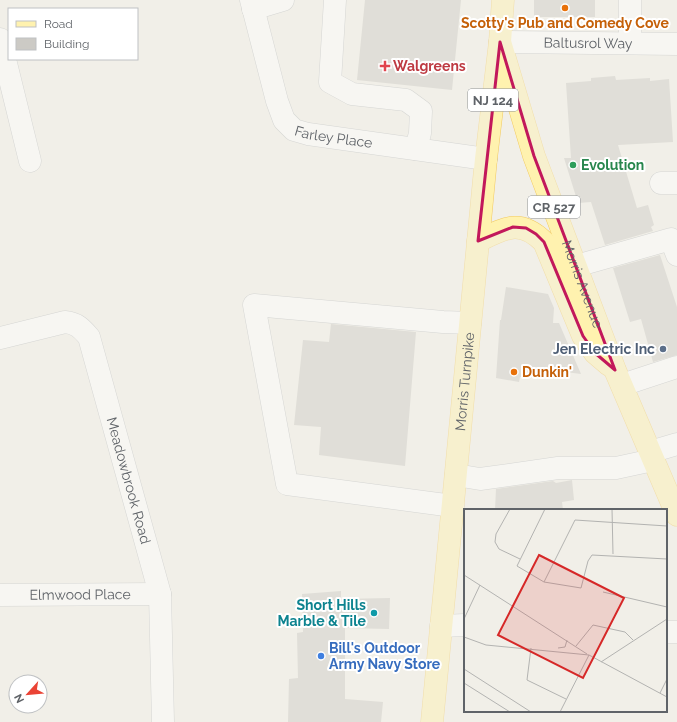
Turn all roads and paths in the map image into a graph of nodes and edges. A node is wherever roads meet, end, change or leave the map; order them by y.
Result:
1 (283, 0) edge
2 (335, 0) edge
3 (503, 0) edge
4 (630, 0) edge
5 (252, 5) edge
6 (0, 39) edge
7 (500, 42) junction
8 (630, 43) junction
9 (677, 44) edge
10 (416, 149) junction
11 (486, 159) junction
12 (30, 161) dead end
13 (478, 241) junction
14 (675, 242) edge
15 (576, 266) junction
16 (470, 323) junction
17 (0, 338) edge
18 (677, 367) edge
19 (618, 378) junction
20 (677, 444) edge
21 (652, 456) junction
22 (456, 475) junction
23 (453, 506) junction
24 (677, 515) edge
25 (160, 594) junction
26 (0, 595) edge
27 (464, 625) edge
28 (442, 626) junction
29 (163, 722) edge
30 (432, 722) edge

1 - 5 street
2 - 10 street
3 - 7 main road, Morris Avenue / NJ 124
4 - 8 street
5 - 10 street, Farley Place
6 - 12 street
7 - 8 street, Baltusrol Way
7 - 11 main road, Morris Turnpike / NJ 124
7 - 15 main road, Morris Avenue / CR 527
8 - 9 street, Baltusrol Way
10 - 11 street, Farley Place
11 - 13 main road, Morris Turnpike / NJ 124
13 - 16 main road, Morris Turnpike / NJ 124
13 - 19 main road
14 - 15 street
15 - 19 main road, Morris Avenue / CR 527
16 - 22 main road, Morris Turnpike / NJ 124
16 - 23 street
17 - 25 street, Meadowbrook Road
18 - 19 street
19 - 21 main road, Morris Avenue / CR 527
20 - 21 street
21 - 22 street
21 - 24 main road, Morris Avenue / CR 527
22 - 23 main road, Morris Turnpike / NJ 124
23 - 28 main road, Morris Turnpike / NJ 124
25 - 26 street, Elmwood Place
25 - 29 street, Meadowbrook Road
27 - 28 street
28 - 30 main road, Morris Turnpike / NJ 124

